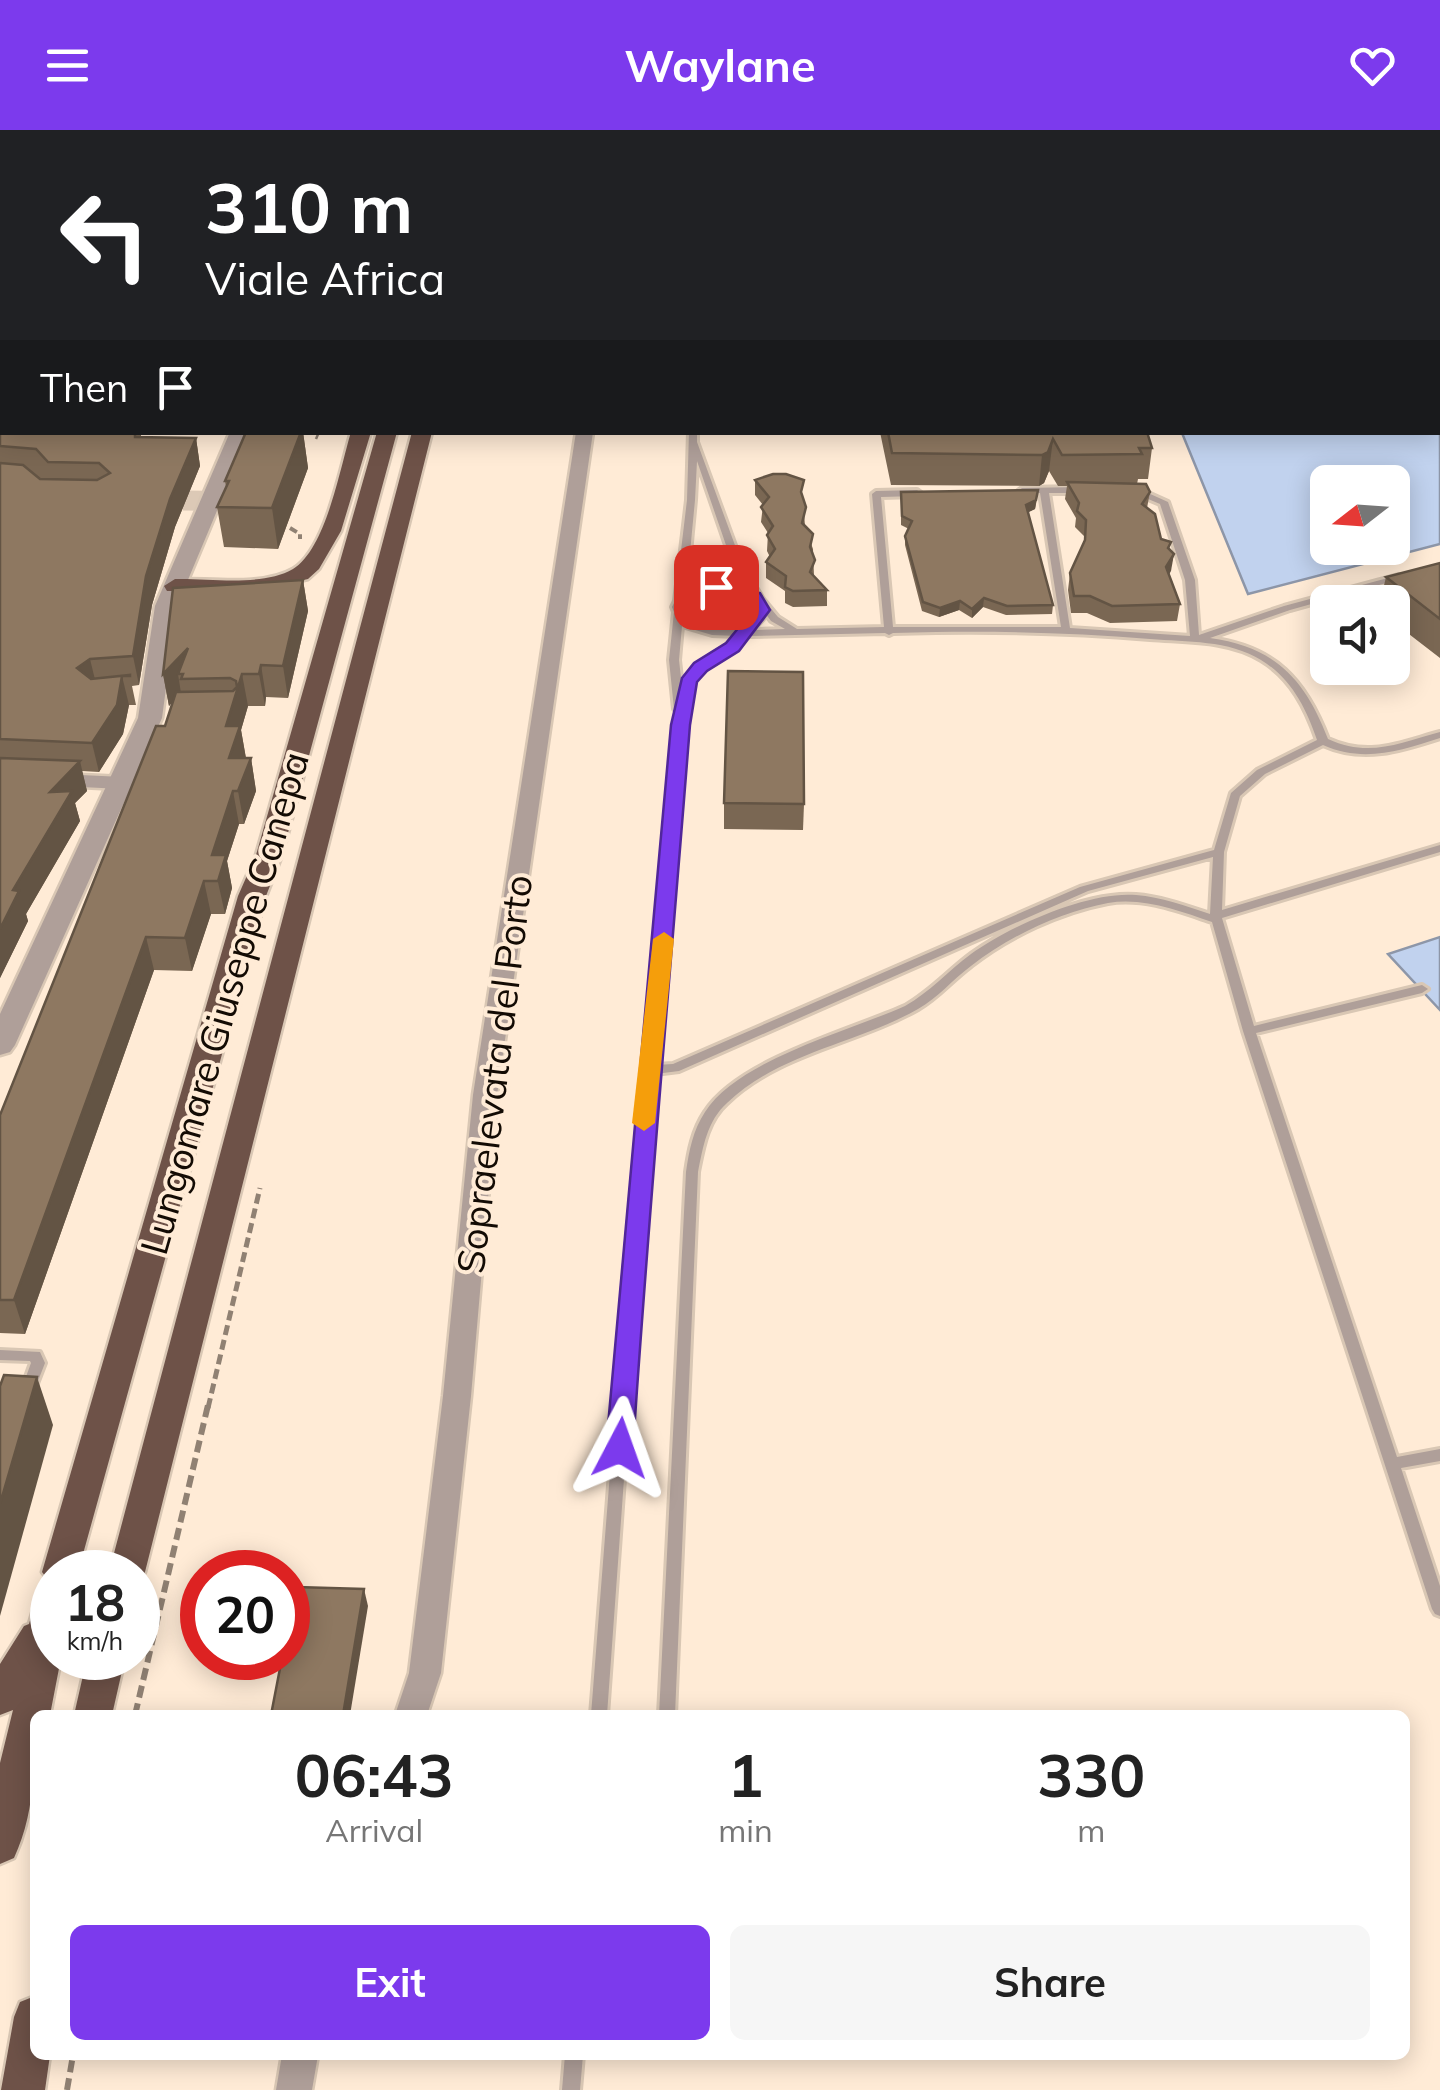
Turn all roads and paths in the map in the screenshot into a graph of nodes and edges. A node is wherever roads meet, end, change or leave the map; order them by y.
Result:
1 (239, 435) edge
2 (360, 435) edge
3 (386, 435) edge
4 (421, 435) edge
5 (585, 435) edge
6 (693, 435) edge
7 (1099, 489) edge
8 (1044, 490) junction
9 (1006, 491) edge
10 (1128, 491) edge
11 (932, 493) edge
12 (1421, 572) edge
13 (175, 586) junction
14 (760, 603) junction
15 (677, 607) junction
16 (754, 623) junction
17 (1066, 627) junction
18 (746, 632) junction
19 (804, 632) junction
20 (889, 632) junction
21 (719, 633) junction
22 (822, 633) junction
23 (1195, 640) junction
24 (731, 648) junction
25 (680, 725) junction
26 (1440, 735) edge
27 (1324, 741) junction
28 (0, 776) edge
29 (122, 783) junction
30 (1440, 848) edge
31 (1219, 852) junction
32 (1216, 918) junction
33 (1422, 989) dead end
34 (1249, 1030) junction
35 (0, 1045) edge
36 (650, 1070) junction
37 (0, 1355) edge
38 (0, 1393) edge
39 (1440, 1455) edge
40 (1392, 1464) junction
41 (66, 1550) edge
42 (134, 1550) edge
43 (1440, 1609) edge
44 (30, 1646) edge
45 (38, 1680) edge
46 (101, 1680) edge
47 (0, 1698) edge
48 (33, 1710) edge
49 (93, 1710) edge
50 (412, 1710) edge
51 (599, 1710) edge
52 (667, 1710) edge
53 (30, 1721) edge
54 (0, 1845) edge
55 (30, 2050) edge
56 (72, 2060) edge
57 (299, 2060) edge
58 (24, 2090) edge
59 (67, 2090) edge
60 (294, 2090) edge

1 - 13 street
2 - 13 highway
3 - 41 highway, Lungomare Giuseppe Canepa
4 - 42 highway, Lungomare Giuseppe Canepa
5 - 50 street, Sopraelevata del Porto
6 - 14 lane
6 - 15 lane
7 - 8 lane
8 - 9 lane
8 - 17 lane
10 - 23 lane
11 - 20 lane
12 - 23 lane
13 - 29 street
14 - 15 lane
14 - 16 lane
14 - 19 lane
15 - 21 lane
15 - 25 lane
16 - 18 lane
16 - 21 lane
17 - 20 lane
17 - 23 lane
18 - 19 lane
18 - 21 lane
18 - 24 lane
19 - 22 lane
20 - 22 lane
22 - 24 lane
23 - 27 lane
24 - 25 lane
25 - 36 lane
26 - 27 lane
27 - 31 lane
28 - 29 street
29 - 35 street
30 - 32 lane
31 - 32 lane
31 - 36 lane
32 - 34 lane
32 - 52 lane
33 - 34 lane
34 - 40 lane
36 - 51 lane
37 - 38 lane
39 - 40 lane
40 - 43 lane
44 - 47 highway
45 - 48 highway
46 - 49 highway
53 - 54 highway
55 - 58 highway
56 - 59 path
57 - 60 street

